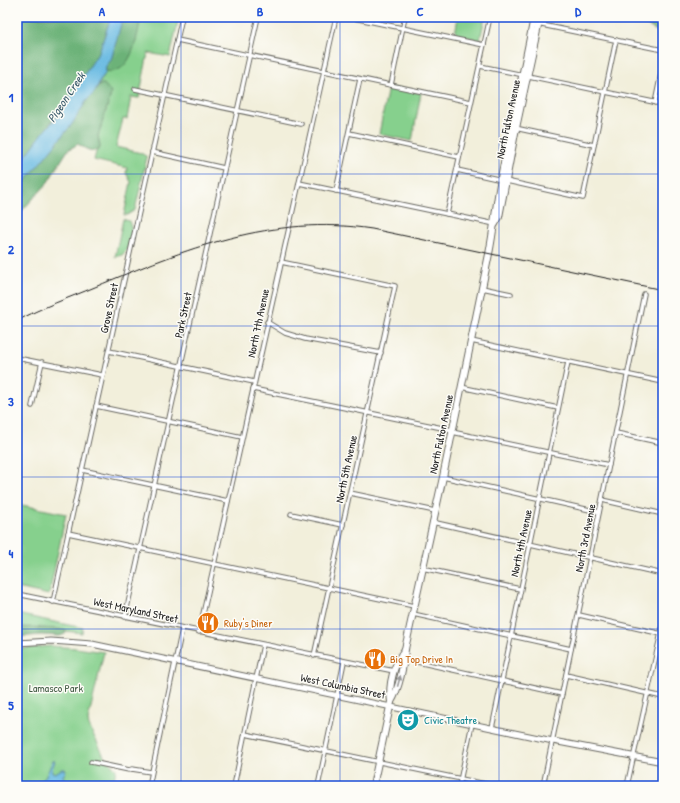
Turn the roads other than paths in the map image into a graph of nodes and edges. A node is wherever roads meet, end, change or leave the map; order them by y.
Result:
1 (182, 17) edge
2 (258, 17) edge
3 (336, 17) edge
4 (349, 17) edge
5 (405, 17) edge
6 (490, 17) edge
7 (540, 17) edge
8 (536, 21) edge
9 (403, 28) junction
10 (177, 40) junction
11 (616, 40) junction
12 (484, 45) junction
13 (663, 50) edge
14 (249, 55) junction
15 (663, 64) edge
16 (480, 66) junction
17 (323, 71) junction
18 (525, 76) junction
19 (360, 79) junction
20 (391, 85) junction
21 (135, 89) dead end
22 (605, 92) junction
23 (165, 96) junction
24 (471, 102) junction
25 (655, 102) junction
26 (663, 104) edge
27 (237, 111) junction
28 (301, 124) dead end
29 (514, 128) junction
30 (349, 133) junction
31 (594, 144) junction
32 (152, 152) junction
33 (459, 156) junction
34 (224, 168) junction
35 (456, 170) junction
36 (503, 180) junction
37 (299, 183) junction
38 (336, 191) junction
39 (447, 214) junction
40 (495, 224) junction
41 (281, 262) junction
42 (482, 288) junction
43 (511, 294) dead end
44 (644, 294) dead end
45 (267, 322) junction
46 (471, 342) junction
47 (108, 351) junction
48 (381, 354) junction
49 (17, 358) edge
50 (42, 362) junction
51 (568, 362) junction
52 (181, 366) junction
53 (628, 374) junction
54 (102, 375) junction
55 (254, 382) junction
56 (663, 382) edge
57 (462, 386) junction
58 (253, 389) junction
59 (32, 406) dead end
60 (96, 406) junction
61 (558, 408) junction
62 (368, 413) junction
63 (168, 421) junction
64 (452, 431) junction
65 (616, 433) junction
66 (242, 437) junction
67 (663, 443) edge
68 (549, 453) junction
69 (609, 465) junction
70 (82, 470) junction
71 (443, 476) junction
72 (154, 485) junction
73 (350, 493) junction
74 (539, 499) junction
75 (602, 500) junction
76 (228, 501) junction
77 (435, 510) junction
78 (599, 512) junction
79 (291, 514) dead end
80 (663, 514) edge
81 (432, 522) junction
82 (343, 525) junction
83 (68, 533) junction
84 (530, 544) junction
85 (140, 549) junction
86 (590, 558) junction
87 (214, 565) junction
88 (422, 568) junction
89 (663, 574) edge
90 (329, 588) junction
91 (520, 589) junction
92 (17, 594) edge
93 (53, 602) junction
94 (414, 606) junction
95 (412, 614) junction
96 (579, 615) junction
97 (126, 617) junction
98 (663, 624) edge
99 (182, 629) junction
100 (199, 632) junction
101 (662, 634) edge
102 (511, 635) junction
103 (17, 643) edge
104 (263, 645) junction
105 (404, 649) junction
106 (571, 649) junction
107 (314, 656) junction
108 (404, 659) junction
109 (175, 661) junction
110 (344, 662) junction
111 (394, 671) junction
112 (566, 675) junction
113 (256, 678) junction
114 (502, 681) junction
115 (562, 694) junction
116 (648, 694) junction
117 (337, 695) junction
118 (663, 697) edge
119 (390, 704) junction
120 (472, 724) junction
121 (492, 728) junction
122 (245, 734) junction
123 (553, 741) junction
124 (325, 751) junction
125 (634, 757) junction
126 (378, 761) junction
127 (91, 762) dead end
128 (663, 762) edge
129 (151, 772) junction
130 (461, 779) junction
131 (149, 786) edge
132 (234, 786) edge
133 (318, 786) edge
134 (373, 786) edge
135 (459, 786) edge
136 (495, 786) edge
137 (543, 786) edge
138 (627, 786) edge

1 - 10 street, Grove Street
2 - 14 street, Park Street
3 - 17 street, North 7th Avenue
4 - 9 street
5 - 9 street
6 - 12 street
7 - 8 main road, North Fulton Avenue
8 - 11 street
8 - 18 main road, North Fulton Avenue
9 - 12 street
9 - 20 street
10 - 14 street
10 - 23 street, Grove Street
11 - 13 street
11 - 22 street
12 - 16 street
14 - 17 street
14 - 27 street, Park Street
15 - 25 street
16 - 18 street
16 - 24 street
17 - 19 street
17 - 37 street, North 7th Avenue
18 - 22 street
18 - 29 main road, North Fulton Avenue
19 - 20 street
19 - 30 street
20 - 24 street
21 - 23 street
22 - 25 street
22 - 31 street
23 - 27 street
23 - 32 street, Grove Street
24 - 33 street
25 - 26 street
27 - 28 street
27 - 34 street, Park Street
29 - 31 street
29 - 36 main road, North Fulton Avenue
30 - 33 street
30 - 38 street
31 - 36 street
32 - 34 street
32 - 47 street, Grove Street
33 - 35 street
34 - 52 street, Park Street
35 - 36 street
35 - 39 street
36 - 40 main road, North Fulton Avenue
37 - 38 street
37 - 41 street, North 7th Avenue
38 - 39 street
39 - 40 street
40 - 42 main road, North Fulton Avenue
41 - 45 street, North 7th Avenue
41 - 48 street, North 5th Avenue
42 - 43 street
42 - 46 main road, North Fulton Avenue
44 - 53 street, North 3rd Avenue
45 - 48 street
45 - 55 street, North 7th Avenue
46 - 51 street
46 - 57 main road, North Fulton Avenue
47 - 52 street
47 - 54 street, Grove Street
48 - 62 street, North 5th Avenue
49 - 50 street
50 - 54 street
50 - 59 street
51 - 53 street
51 - 61 street, North 4th Avenue
52 - 55 street
52 - 63 street, Park Street
53 - 56 street
53 - 65 street, North 3rd Avenue
54 - 60 street, Grove Street
55 - 58 street, North 7th Avenue
57 - 61 street
57 - 64 main road, North Fulton Avenue
58 - 62 street
58 - 66 street, North 7th Avenue
60 - 63 street
60 - 70 street, Grove Street
61 - 68 street, North 4th Avenue
62 - 64 street
62 - 73 street, North 5th Avenue
63 - 66 street
63 - 72 street, Park Street
64 - 68 street
64 - 71 main road, North Fulton Avenue
65 - 67 street
65 - 69 street, North 3rd Avenue
66 - 76 street, North 7th Avenue
68 - 69 street
68 - 74 street, North 4th Avenue
69 - 75 street, North 3rd Avenue
70 - 72 street
70 - 83 street, Grove Street
71 - 74 street
71 - 77 main road, North Fulton Avenue
72 - 76 street
72 - 85 street, Park Street
73 - 77 street
73 - 82 street, North 5th Avenue
74 - 78 street
74 - 84 street, North 4th Avenue
75 - 78 street, North 3rd Avenue
75 - 80 street
76 - 87 street, North 7th Avenue
77 - 81 main road, North Fulton Avenue
78 - 86 street, North 3rd Avenue
79 - 82 street
81 - 84 street
81 - 88 main road, North Fulton Avenue
82 - 90 street, North 5th Avenue
83 - 85 street
83 - 93 street, Grove Street
84 - 86 street
84 - 91 street, North 4th Avenue
85 - 87 street
85 - 97 street, Park Street
86 - 89 street
86 - 96 street, North 3rd Avenue
87 - 90 street
87 - 100 street, North 7th Avenue
88 - 91 street
88 - 94 main road, North Fulton Avenue
90 - 94 street
90 - 107 street, North 5th Avenue
91 - 102 street, North 4th Avenue
92 - 93 street, West Maryland Street
93 - 97 street, West Maryland Street
94 - 95 main road, North Fulton Avenue
95 - 102 street
95 - 105 main road, North Fulton Avenue
96 - 101 street
96 - 106 street, North 3rd Avenue
97 - 99 street, West Maryland Street
98 - 101 street
99 - 100 street, West Maryland Street
99 - 109 street
100 - 104 street, West Maryland Street
101 - 116 street
102 - 106 street
102 - 114 street, North 4th Avenue
103 - 109 main road, West Columbia Street
104 - 107 street, West Maryland Street
104 - 113 street
105 - 108 main road, North Fulton Avenue
105 - 111 main road, North Fulton Avenue
106 - 112 street, North 3rd Avenue
107 - 110 street, West Maryland Street
108 - 114 street
119 -> 108 main road, North Fulton Avenue
109 - 113 main road, West Columbia Street
109 - 129 street
110 - 111 street, West Maryland Street
110 - 117 street
111 - 119 main road, North Fulton Avenue
112 - 115 street, North 3rd Avenue
112 - 116 street
113 - 117 main road, West Columbia Street
113 - 122 street
114 - 115 street
114 - 121 street, North 4th Avenue
115 - 123 street, North 3rd Avenue
116 - 118 street
116 - 125 street
117 - 119 main road, West Columbia Street
117 - 124 street
119 - 120 main road, West Columbia Street
119 - 126 main road, North Fulton Avenue
120 - 121 main road, West Columbia Street
120 - 130 street
121 - 123 main road, West Columbia Street
122 - 124 street
122 - 132 street
123 - 125 main road, West Columbia Street
123 - 137 street, North 3rd Avenue
124 - 126 street
124 - 133 street
125 - 128 main road, West Columbia Street
125 - 138 street
126 - 130 street
126 - 134 main road, North Fulton Avenue
127 - 129 street
129 - 131 street
130 - 135 street
130 - 136 street

